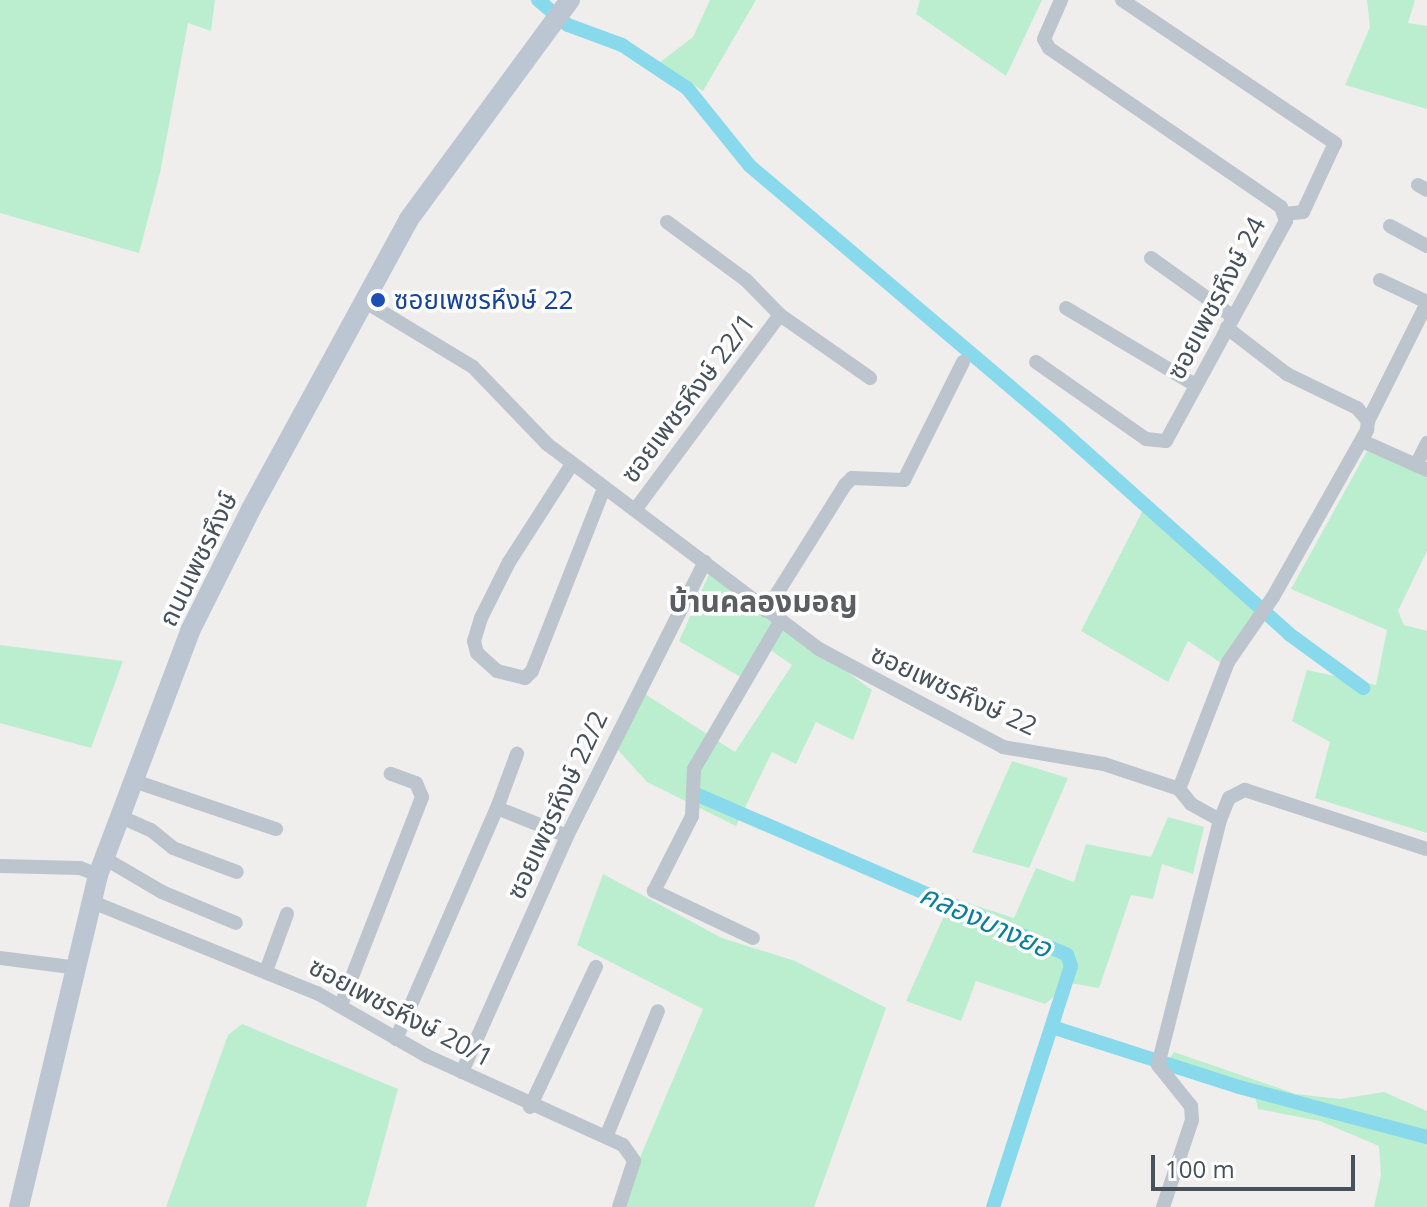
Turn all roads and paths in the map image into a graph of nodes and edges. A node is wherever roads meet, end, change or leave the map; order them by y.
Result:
1 (570, 0) edge
2 (1061, 0) edge
3 (1122, 0) edge
4 (1285, 214) junction
5 (667, 222) dead end
6 (1390, 226) dead end
7 (1427, 246) edge
8 (1151, 258) dead end
9 (1380, 280) dead end
10 (364, 301) junction
11 (1427, 303) edge
12 (1066, 308) dead end
13 (780, 315) junction
14 (1229, 322) junction
15 (963, 362) dead end
16 (1036, 362) dead end
17 (870, 378) dead end
18 (1195, 385) junction
19 (1368, 421) junction
20 (1362, 441) junction
21 (1427, 443) edge
22 (572, 464) junction
23 (1422, 467) edge
24 (604, 488) junction
25 (635, 510) junction
26 (705, 562) junction
27 (766, 611) junction
28 (780, 622) junction
29 (517, 754) dead end
30 (391, 774) dead end
31 (134, 781) junction
32 (1179, 789) junction
33 (497, 808) junction
34 (119, 816) junction
35 (1220, 820) junction
36 (276, 829) dead end
37 (567, 836) junction
38 (1427, 849) edge
39 (0, 866) edge
40 (101, 866) junction
41 (237, 872) dead end
42 (90, 901) junction
43 (287, 914) dead end
44 (236, 923) dead end
45 (753, 938) dead end
46 (0, 958) edge
47 (596, 967) dead end
48 (78, 968) junction
49 (266, 971) junction
50 (341, 1005) junction
51 (658, 1011) dead end
52 (396, 1039) junction
53 (462, 1072) junction
54 (530, 1107) junction
55 (606, 1137) junction
56 (19, 1207) edge
57 (619, 1207) edge
58 (1163, 1207) edge

1 - 10 main road, ถนนเพชรหึงษ์
2 - 4 street, ซอยเพชรหึงษ์ 24
3 - 4 street
4 - 14 street, ซอยเพชรหึงษ์ 24
5 - 13 street, ซอยเพชรหึงษ์ 22/1
6 - 7 street
8 - 14 street
9 - 11 street
10 - 22 street, ซอยเพชรหึงษ์ 22
10 - 31 main road, ถนนเพชรหึงษ์
11 - 19 street
12 - 18 street
13 - 17 street, ซอยเพชรหึงษ์ 22/1
13 - 25 street, ซอยเพชรหึงษ์ 22/1
14 - 18 street, ซอยเพชรหึงษ์ 24
14 - 19 street
15 - 27 street
16 - 18 street, ซอยเพชรหึงษ์ 24
19 - 20 street
20 - 23 street
20 - 32 street
21 - 23 street
22 - 24 street, ซอยเพชรหึงษ์ 22
22 - 24 street
24 - 25 street, ซอยเพชรหึงษ์ 22
25 - 26 street, ซอยเพชรหึงษ์ 22
26 - 27 street, ซอยเพชรหึงษ์ 22
26 - 37 street, ซอยเพชรหึงษ์ 22/2
27 - 28 street, ซอยเพชรหึงษ์ 22
28 - 32 street, ซอยเพชรหึงษ์ 22
28 - 45 street
29 - 33 street
30 - 50 street
31 - 34 main road, ถนนเพชรหึงษ์
31 - 36 street
32 - 35 street, ซอยเพชรหึงษ์ 22
33 - 37 street
33 - 52 street
34 - 40 main road, ถนนเพชรหึงษ์
34 - 41 street
35 - 38 street
35 - 58 street
37 - 53 street, ซอยเพชรหึงษ์ 22/2
39 - 40 street
40 - 42 main road, ถนนเพชรหึงษ์
40 - 44 street
42 - 48 main road, ถนนเพชรหึงษ์
42 - 49 street, ซอยเพชรหึงษ์ 20/1
43 - 49 street
46 - 48 street
47 - 54 street
48 - 56 main road, ถนนเพชรหึงษ์
49 - 50 street, ซอยเพชรหึงษ์ 20/1
50 - 52 street, ซอยเพชรหึงษ์ 20/1
51 - 55 street
52 - 53 street, ซอยเพชรหึงษ์ 20/1
53 - 54 street, ซอยเพชรหึงษ์ 20/1
54 - 55 street, ซอยเพชรหึงษ์ 20/1
55 - 57 street, ซอยเพชรหึงษ์ 20/1

